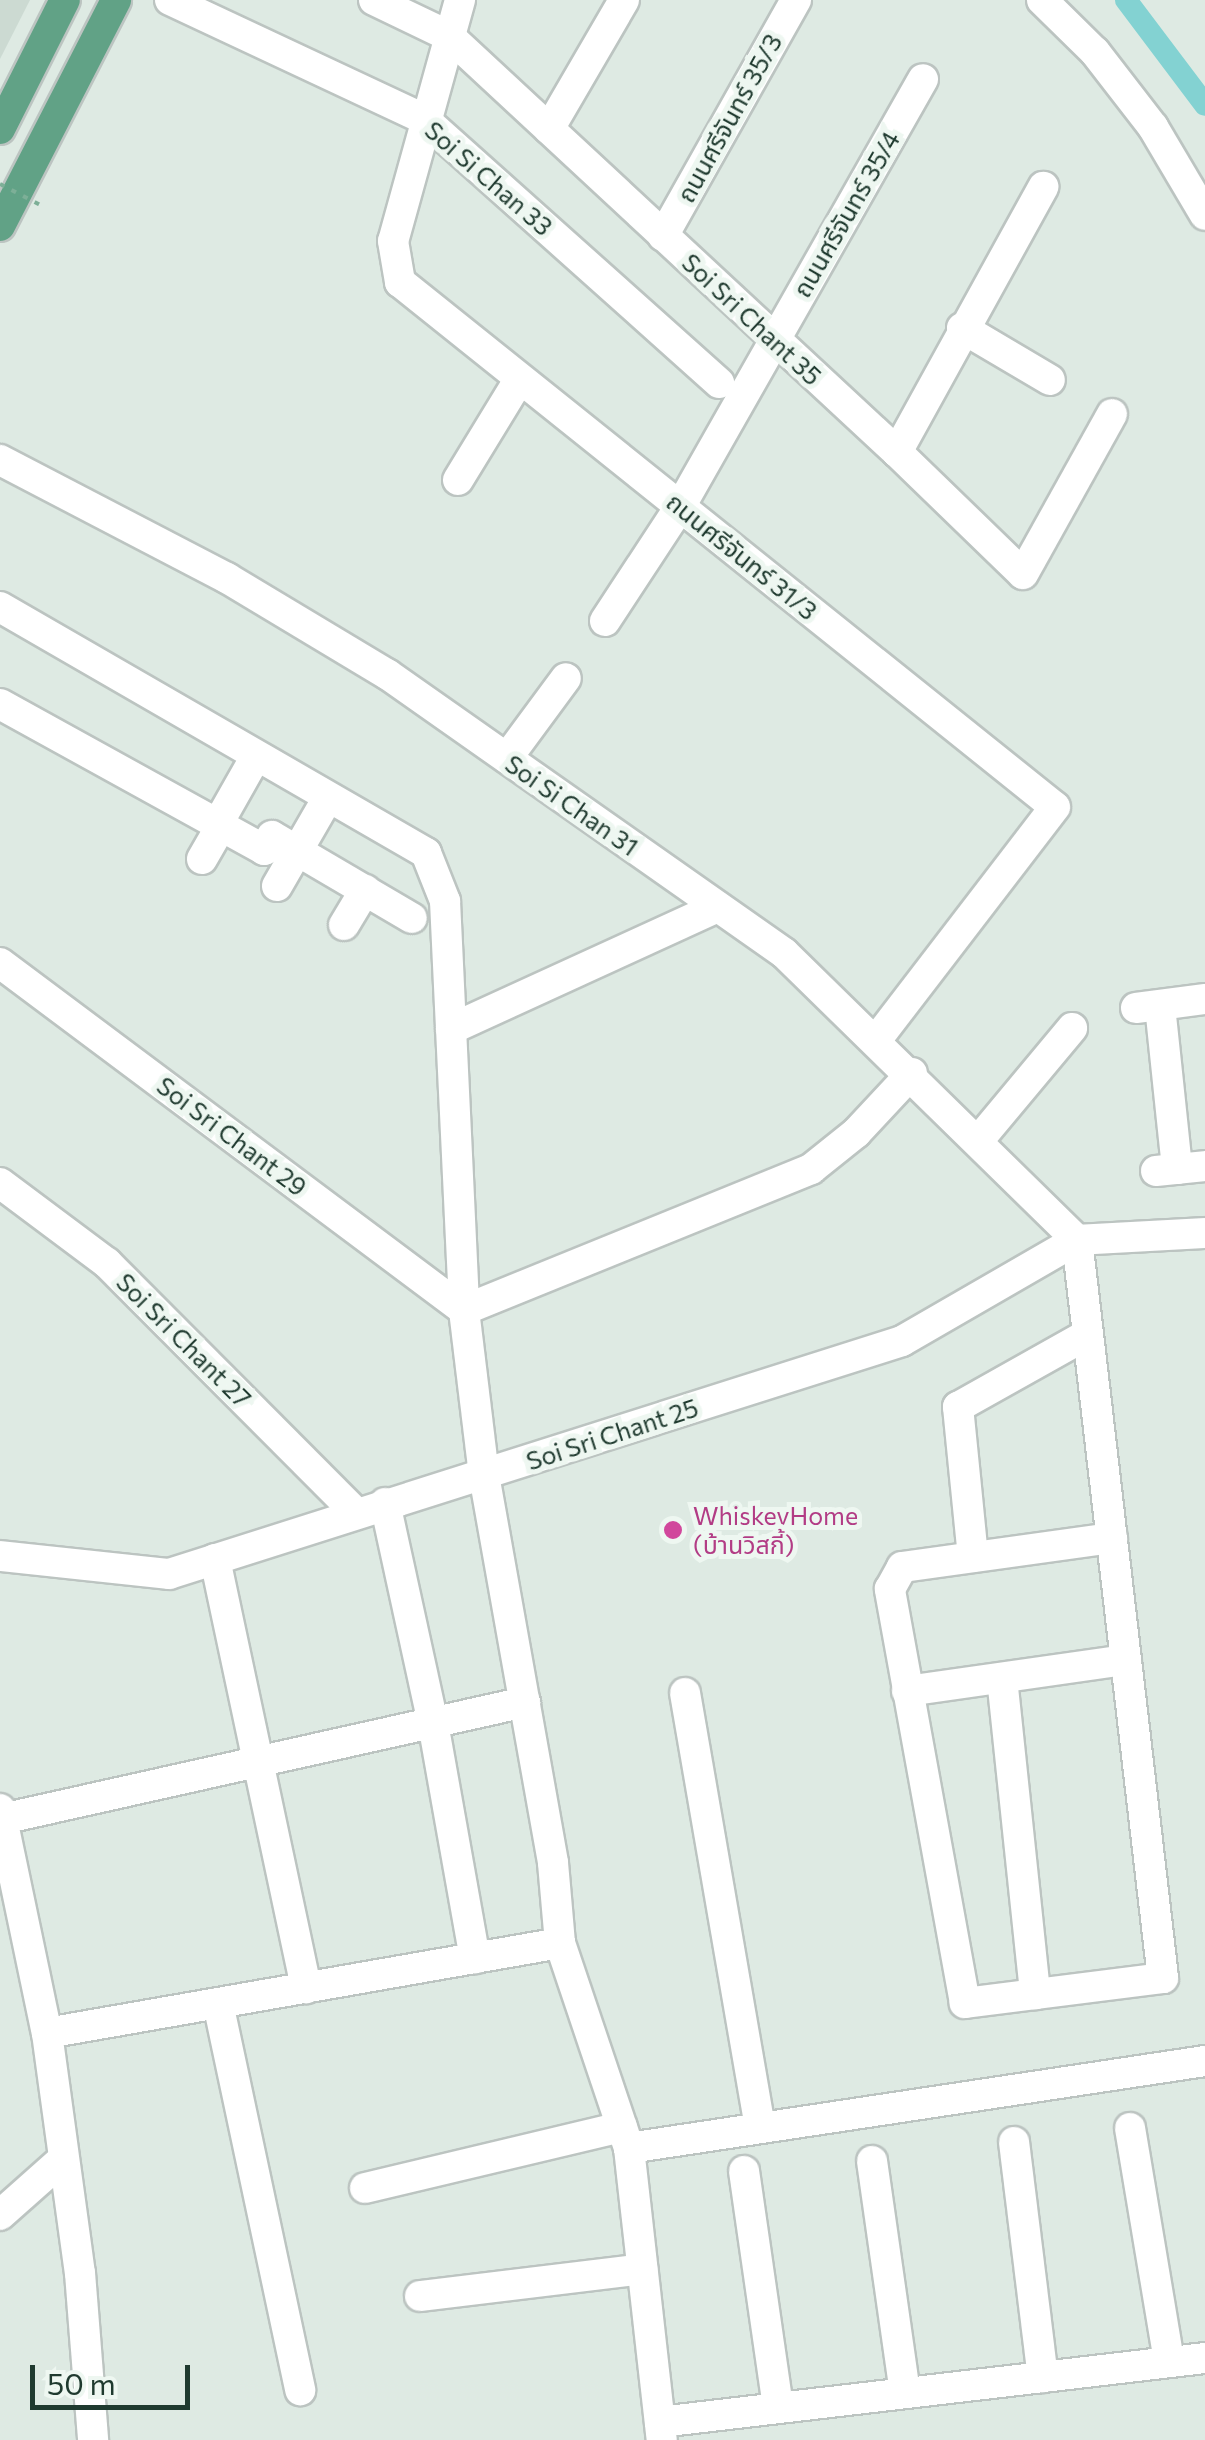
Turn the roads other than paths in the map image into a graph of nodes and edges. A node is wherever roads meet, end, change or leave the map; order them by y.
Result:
1 (65, 0) edge
2 (116, 0) edge
3 (170, 0) edge
4 (374, 0) edge
5 (460, 0) edge
6 (624, 0) edge
7 (796, 0) edge
8 (1042, 0) edge
9 (449, 36) junction
10 (923, 78) dead end
11 (424, 120) junction
12 (0, 129) edge
13 (549, 130) junction
14 (1042, 187) dead end
15 (1205, 215) edge
16 (0, 226) edge
17 (663, 236) junction
18 (962, 328) junction
19 (774, 341) junction
20 (519, 380) junction
21 (1050, 380) dead end
22 (719, 383) dead end
23 (1112, 414) dead end
24 (897, 452) junction
25 (0, 460) edge
26 (458, 480) dead end
27 (680, 507) junction
28 (0, 608) edge
29 (604, 621) dead end
30 (566, 678) dead end
31 (0, 685) edge
32 (0, 704) edge
33 (507, 758) junction
34 (251, 766) dead end
35 (322, 808) dead end
36 (223, 819) junction
37 (258, 830) dead end
38 (297, 851) junction
39 (202, 859) dead end
40 (277, 886) dead end
41 (364, 890) junction
42 (717, 906) junction
43 (412, 918) dead end
44 (344, 925) dead end
45 (0, 963) edge
46 (1205, 999) edge
47 (1072, 1028) dead end
48 (451, 1029) junction
49 (878, 1038) junction
50 (912, 1073) junction
51 (978, 1141) junction
52 (1179, 1169) edge
53 (0, 1183) edge
54 (1205, 1233) edge
55 (1077, 1240) junction
56 (464, 1310) junction
57 (1088, 1334) junction
58 (484, 1474) junction
59 (385, 1503) junction
60 (355, 1512) junction
61 (1112, 1538) junction
62 (0, 1556) edge
63 (973, 1557) junction
64 (215, 1559) junction
65 (1126, 1660) junction
66 (1002, 1678) junction
67 (907, 1691) junction
68 (684, 1693) dead end
69 (525, 1702) junction
70 (433, 1723) junction
71 (261, 1761) junction
72 (1, 1814) edge
73 (560, 1943) junction
74 (475, 1958) junction
75 (306, 1988) junction
76 (1035, 1994) junction
77 (218, 2003) junction
78 (47, 2033) junction
79 (1205, 2061) edge
80 (760, 2128) junction
81 (1130, 2128) dead end
82 (626, 2138) junction
83 (1014, 2142) dead end
84 (63, 2159) junction
85 (872, 2161) dead end
86 (744, 2172) dead end
87 (365, 2188) dead end
88 (0, 2214) edge
89 (642, 2269) junction
90 (420, 2296) dead end
91 (1205, 2358) edge
92 (1170, 2362) junction
93 (1044, 2376) junction
94 (300, 2390) dead end
95 (905, 2393) junction
96 (778, 2408) junction
97 (661, 2431) edge
98 (93, 2440) edge

1 - 12 main road
2 - 16 main road
3 - 11 street, Soi Si Chan 33
4 - 9 street, Soi Sri Chant 35
5 - 9 street, ถนนศรีจันทร์ 31/3
6 - 13 street
7 - 17 street, ถนนศรีจันทร์ 35/3
8 - 15 street
9 - 11 street, ถนนศรีจันทร์ 31/3
9 - 13 street, Soi Sri Chant 35
10 - 19 street, ถนนศรีจันทร์ 35/4
11 - 20 street, ถนนศรีจันทร์ 31/3
11 - 22 street, Soi Si Chan 33
13 - 17 street, Soi Sri Chant 35
14 - 18 street
17 - 19 street, Soi Sri Chant 35
18 - 21 street
18 - 24 street
19 - 24 street, Soi Sri Chant 35
19 - 27 street, ถนนศรีจันทร์ 35/4
20 - 26 street
20 - 27 street, ถนนศรีจันทร์ 31/3
23 - 24 street, Soi Sri Chant 35
25 - 33 street, Soi Si Chan 31
27 - 29 street, ถนนศรีจันทร์ 35/4
27 - 49 street, ถนนศรีจันทร์ 31/3
28 - 48 street
30 - 33 street
31 - 36 street
32 - 36 street
33 - 42 street, Soi Si Chan 31
34 - 36 street
35 - 38 street
36 - 37 street
36 - 38 street
36 - 39 street
38 - 40 street
38 - 41 street
41 - 43 street
41 - 44 street
42 - 48 street
42 - 49 street, Soi Si Chan 31
45 - 56 street, Soi Sri Chant 29
46 - 52 street
47 - 51 street
48 - 56 street
49 - 50 street, Soi Si Chan 31
50 - 51 street, Soi Si Chan 31
50 - 56 street
51 - 55 street, Soi Si Chan 31
53 - 60 street, Soi Sri Chant 27
54 - 55 street, Soi Sri Chant 25
55 - 57 street
55 - 58 street, Soi Sri Chant 25
56 - 58 street
57 - 61 street
57 - 63 street
58 - 59 street, Soi Sri Chant 25
58 - 69 street
59 - 60 street, Soi Sri Chant 25
59 - 70 street
60 - 64 street, Soi Sri Chant 25
61 - 63 street
61 - 65 street
62 - 64 street, Soi Sri Chant 25
63 - 67 street
64 - 71 street
65 - 66 street
65 - 76 street
66 - 67 street
66 - 76 street
67 - 76 street
68 - 80 street
69 - 70 street
69 - 73 street
70 - 71 street
70 - 74 street
71 - 72 street
71 - 75 street
72 - 78 street
73 - 74 street
73 - 82 street
74 - 75 street
75 - 77 street
77 - 78 street
77 - 94 street
78 - 84 street
79 - 80 street
80 - 82 street
81 - 92 street
82 - 87 street
82 - 89 street
83 - 93 street
84 - 88 street
84 - 98 street
85 - 95 street
86 - 96 street
89 - 90 street
89 - 97 street
91 - 92 street
92 - 93 street
93 - 95 street
95 - 96 street
96 - 97 street

